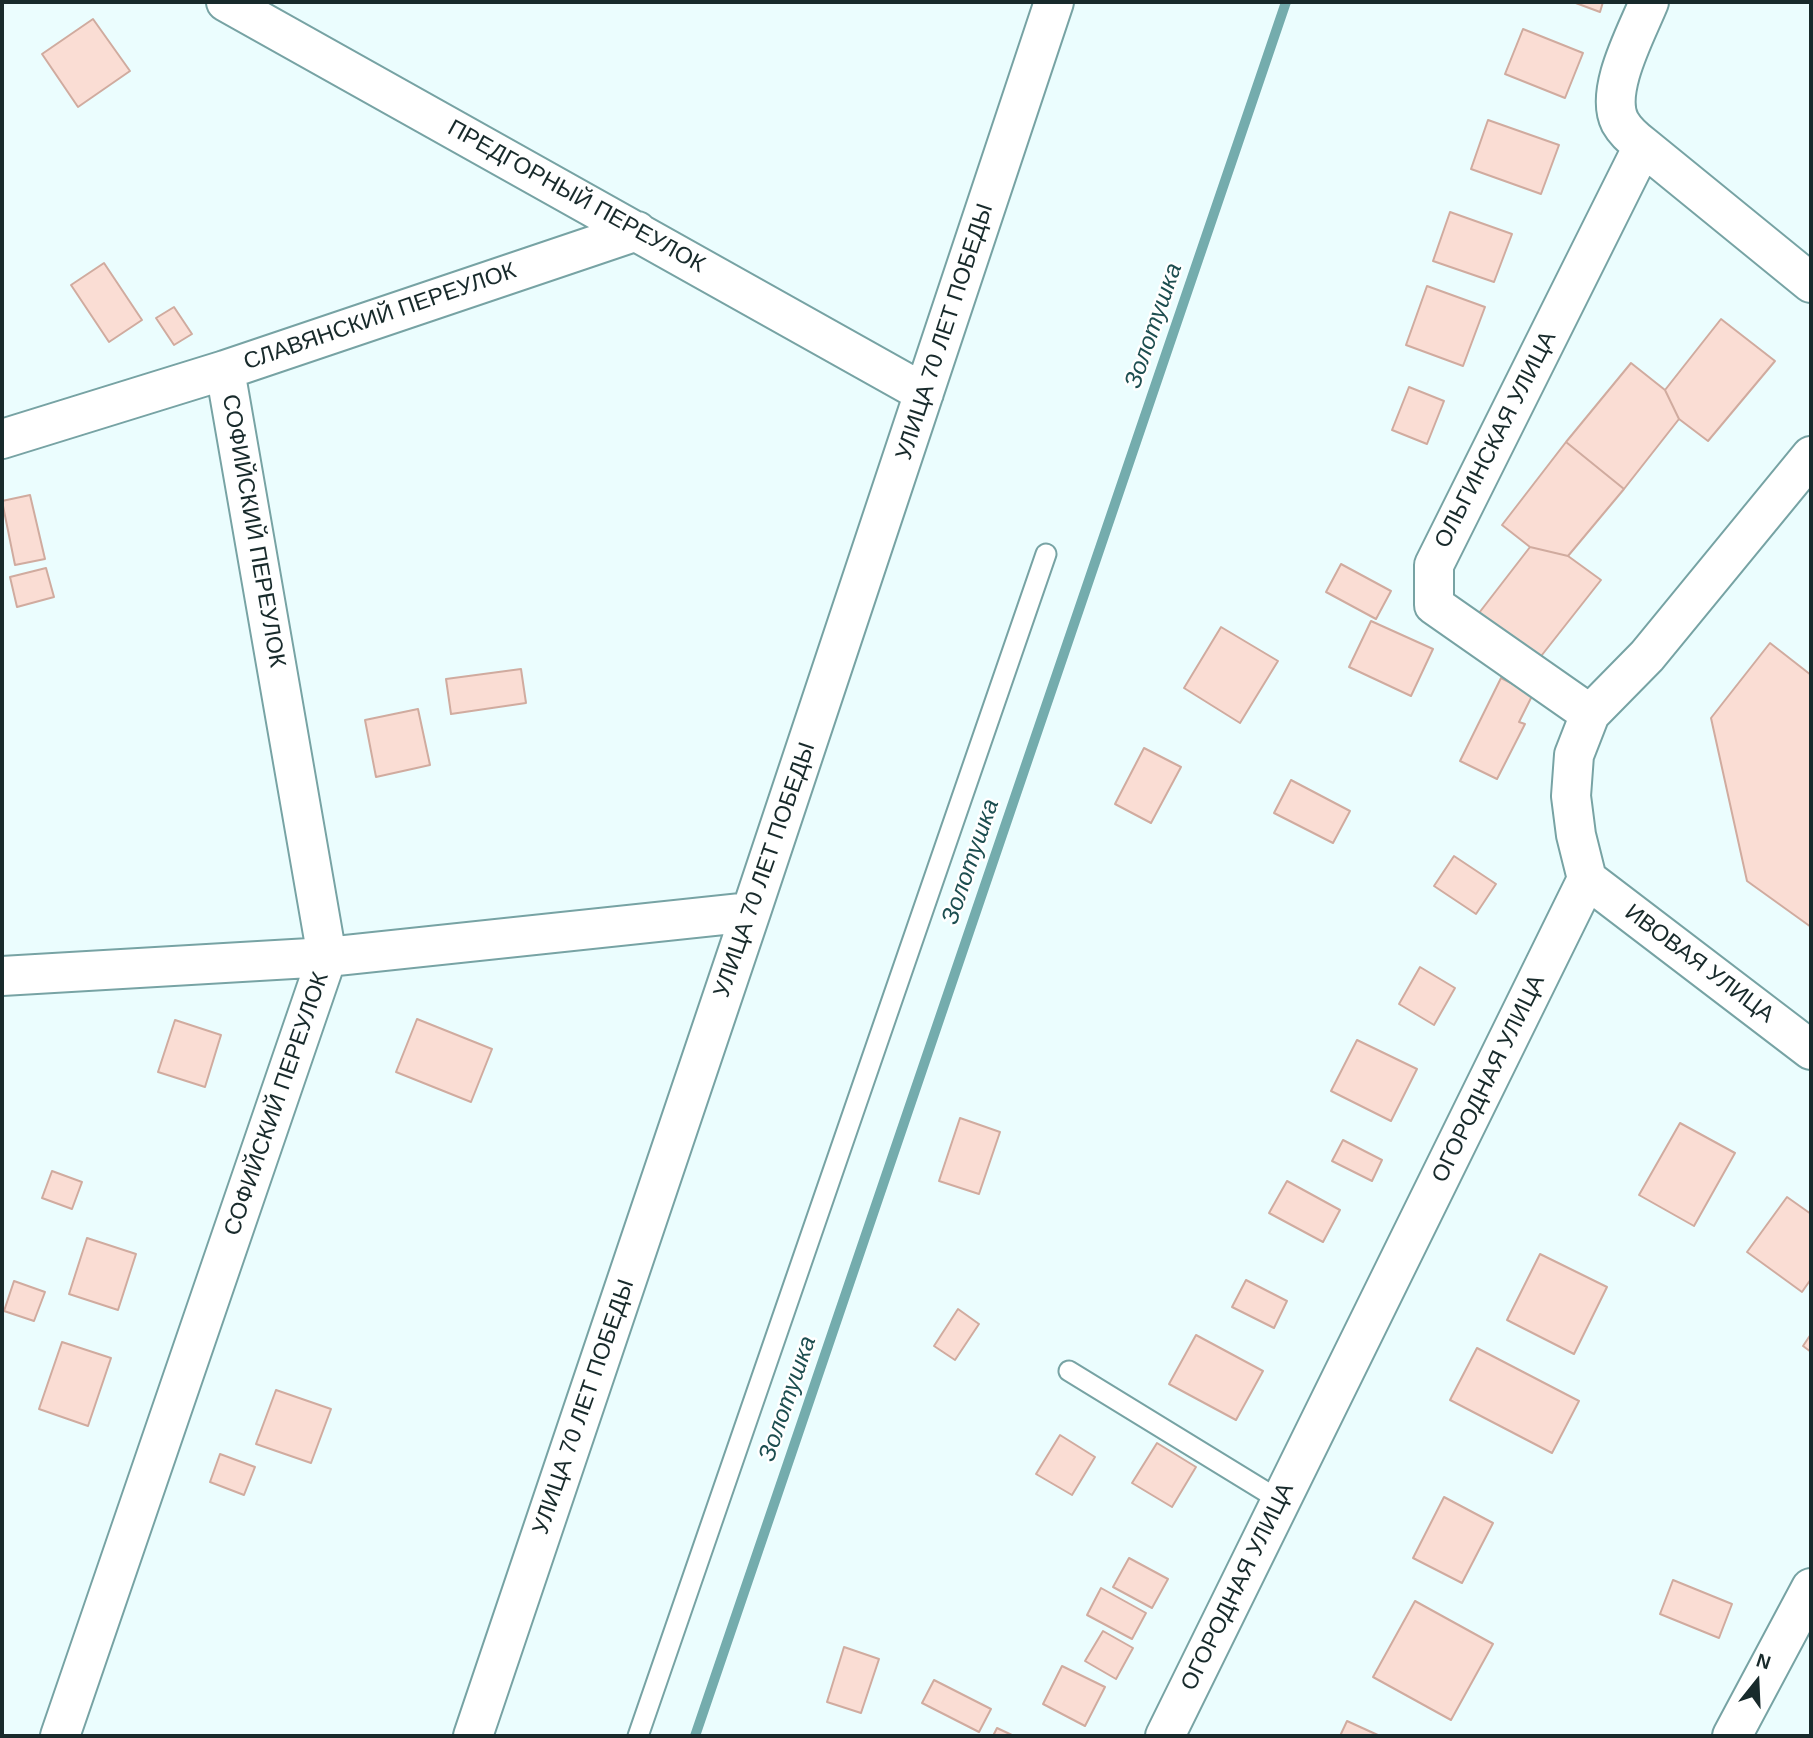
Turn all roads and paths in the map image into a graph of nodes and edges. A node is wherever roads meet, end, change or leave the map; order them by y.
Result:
1 (226, 2) edge
2 (1054, 2) edge
3 (1649, 2) edge
4 (1643, 146) junction
5 (637, 231) junction
6 (1811, 283) edge
7 (225, 370) junction
8 (925, 393) junction
9 (2, 439) edge
10 (1811, 456) edge
11 (1046, 554) dead end
12 (1590, 714) junction
13 (1587, 879) junction
14 (751, 912) junction
15 (327, 957) junction
16 (2, 976) edge
17 (1811, 1050) edge
18 (1069, 1371) dead end
19 (1281, 1501) junction
20 (1811, 1588) edge
21 (60, 1736) edge
22 (473, 1736) edge
23 (638, 1736) edge
24 (1165, 1736) edge
25 (1732, 1736) edge

1 - 5 street, ПРЕДГОРНЫЙ ПЕРЕУЛОК
2 - 8 street, УЛИЦА 70 ЛЕТ ПОБЕДЫ
3 - 4 street
4 - 6 street
4 - 12 street, ОЛЬГИНСКАЯ УЛИЦА
5 - 7 street, СЛАВЯНСКИЙ ПЕРЕУЛОК
5 - 8 street, ПРЕДГОРНЫЙ ПЕРЕУЛОК
7 - 9 street, СЛАВЯНСКИЙ ПЕРЕУЛОК
7 - 15 street, СОФИЙСКИЙ ПЕРЕУЛОК
8 - 14 street, УЛИЦА 70 ЛЕТ ПОБЕДЫ
10 - 12 street
11 - 23 lane
12 - 13 street
13 - 17 street, ИВОВАЯ УЛИЦА
13 - 19 street, ОГОРОДНАЯ УЛИЦА
14 - 15 street
14 - 22 street, УЛИЦА 70 ЛЕТ ПОБЕДЫ
15 - 16 street
15 - 21 street, СОФИЙСКИЙ ПЕРЕУЛОК
18 - 19 lane
19 - 24 street, ОГОРОДНАЯ УЛИЦА
20 - 25 street

